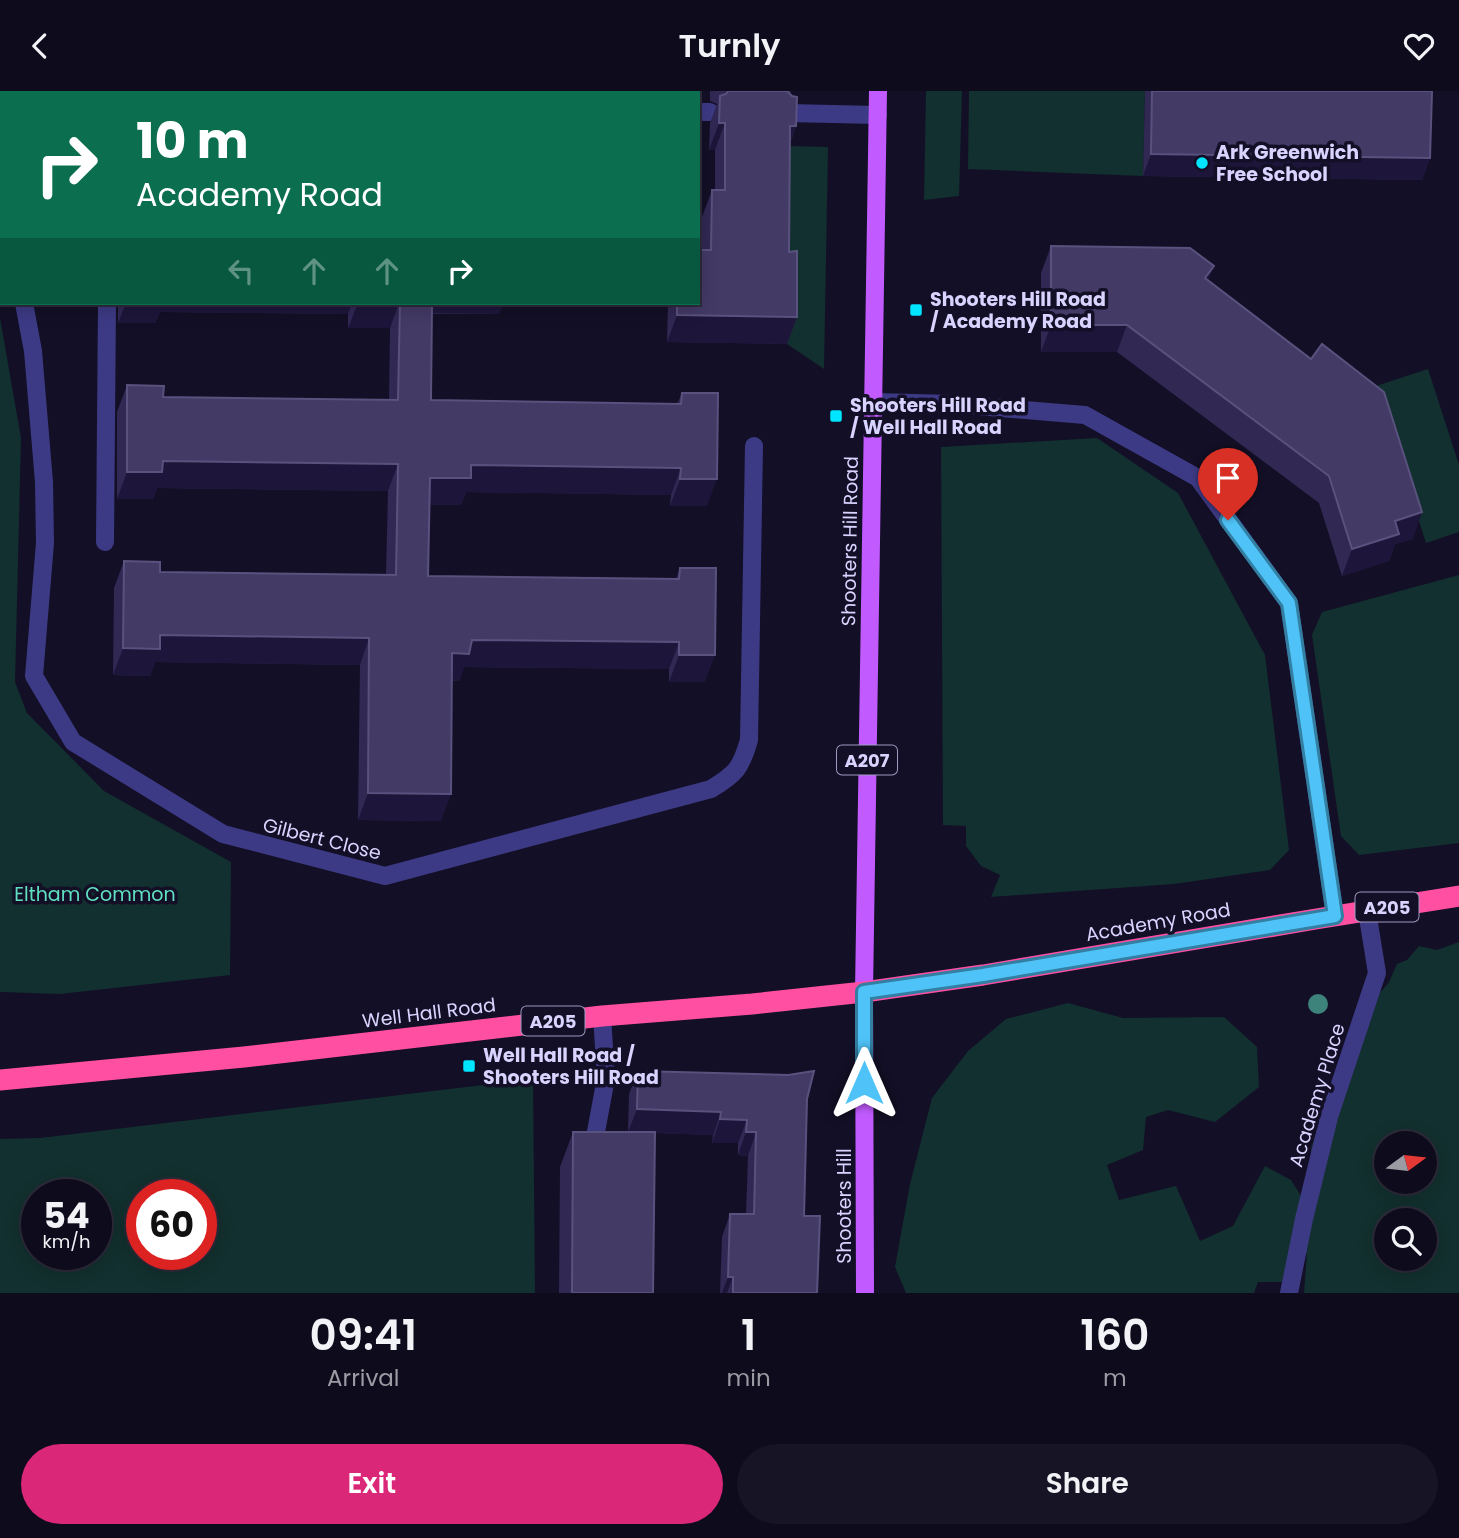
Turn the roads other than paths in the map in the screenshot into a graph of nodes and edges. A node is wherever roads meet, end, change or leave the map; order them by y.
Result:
1 (878, 91) edge
2 (787, 113) edge
3 (878, 115) junction
4 (24, 305) edge
5 (107, 305) edge
6 (873, 402) junction
7 (754, 446) dead end
8 (105, 542) dead end
9 (1459, 897) edge
10 (1367, 911) junction
11 (1335, 916) junction
12 (864, 992) junction
13 (602, 1016) junction
14 (0, 1080) edge
15 (595, 1137) edge
16 (865, 1293) edge
17 (1289, 1293) edge

1 - 3 main road, Shooters Hill Road / A207
2 - 3 street
3 - 6 main road, Shooters Hill Road / A207
4 - 7 street, Gilbert Close
5 - 8 street
6 - 11 street
6 - 12 main road, Shooters Hill Road / A207
9 - 10 highway, Academy Road / A205
10 - 11 highway, Academy Road / A205
10 - 17 street, Academy Place
11 - 12 highway, Academy Road / A205
12 - 13 highway, Well Hall Road / A205
12 - 16 main road, Shooters Hill / A207
13 - 14 highway, Well Hall Road / A205
13 - 15 street

